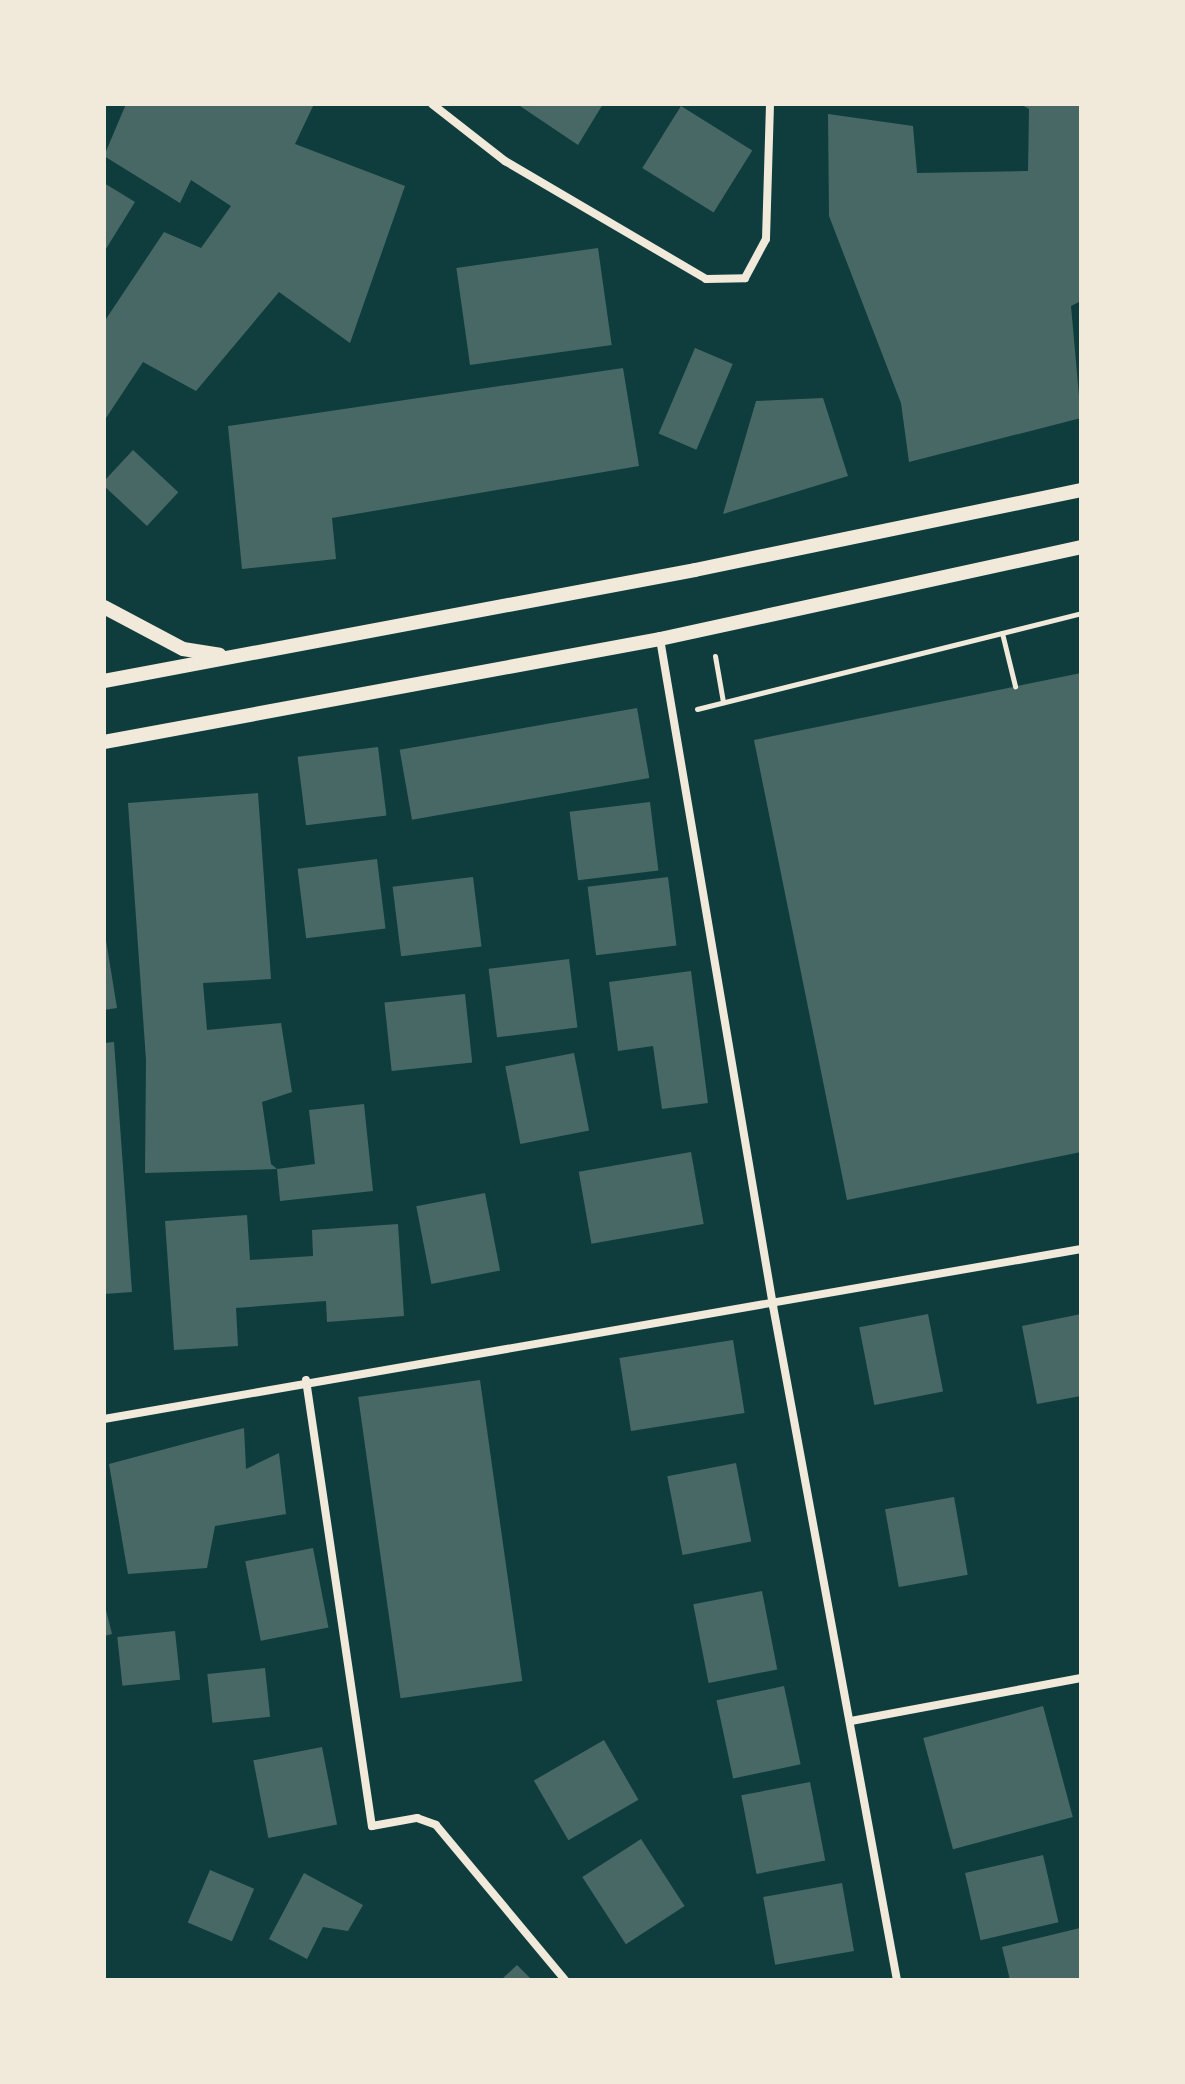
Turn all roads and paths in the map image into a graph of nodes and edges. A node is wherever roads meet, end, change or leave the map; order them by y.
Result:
1 (432, 104) edge
2 (770, 104) edge
3 (1081, 490) edge
4 (1081, 547) edge
5 (104, 607) edge
6 (1081, 613) edge
7 (710, 628) junction
8 (1002, 632) junction
9 (660, 639) junction
10 (228, 657) junction
11 (104, 681) edge
12 (1015, 686) dead end
13 (723, 702) junction
14 (673, 715) junction
15 (104, 742) edge
16 (1081, 1249) edge
17 (773, 1306) junction
18 (306, 1380) junction
19 (104, 1419) edge
20 (1081, 1678) edge
21 (851, 1721) junction
22 (565, 1980) edge
23 (897, 1980) edge

1 - 2 street
3 - 10 street
4 - 7 street
5 - 10 street
6 - 8 path
7 - 9 street
7 - 13 path
8 - 12 path
8 - 13 path
9 - 14 street
9 - 15 street
10 - 11 street
13 - 14 path
14 - 17 street
16 - 17 street
17 - 18 street
17 - 21 street
18 - 19 street
18 - 22 street
20 - 21 street
21 - 23 street

